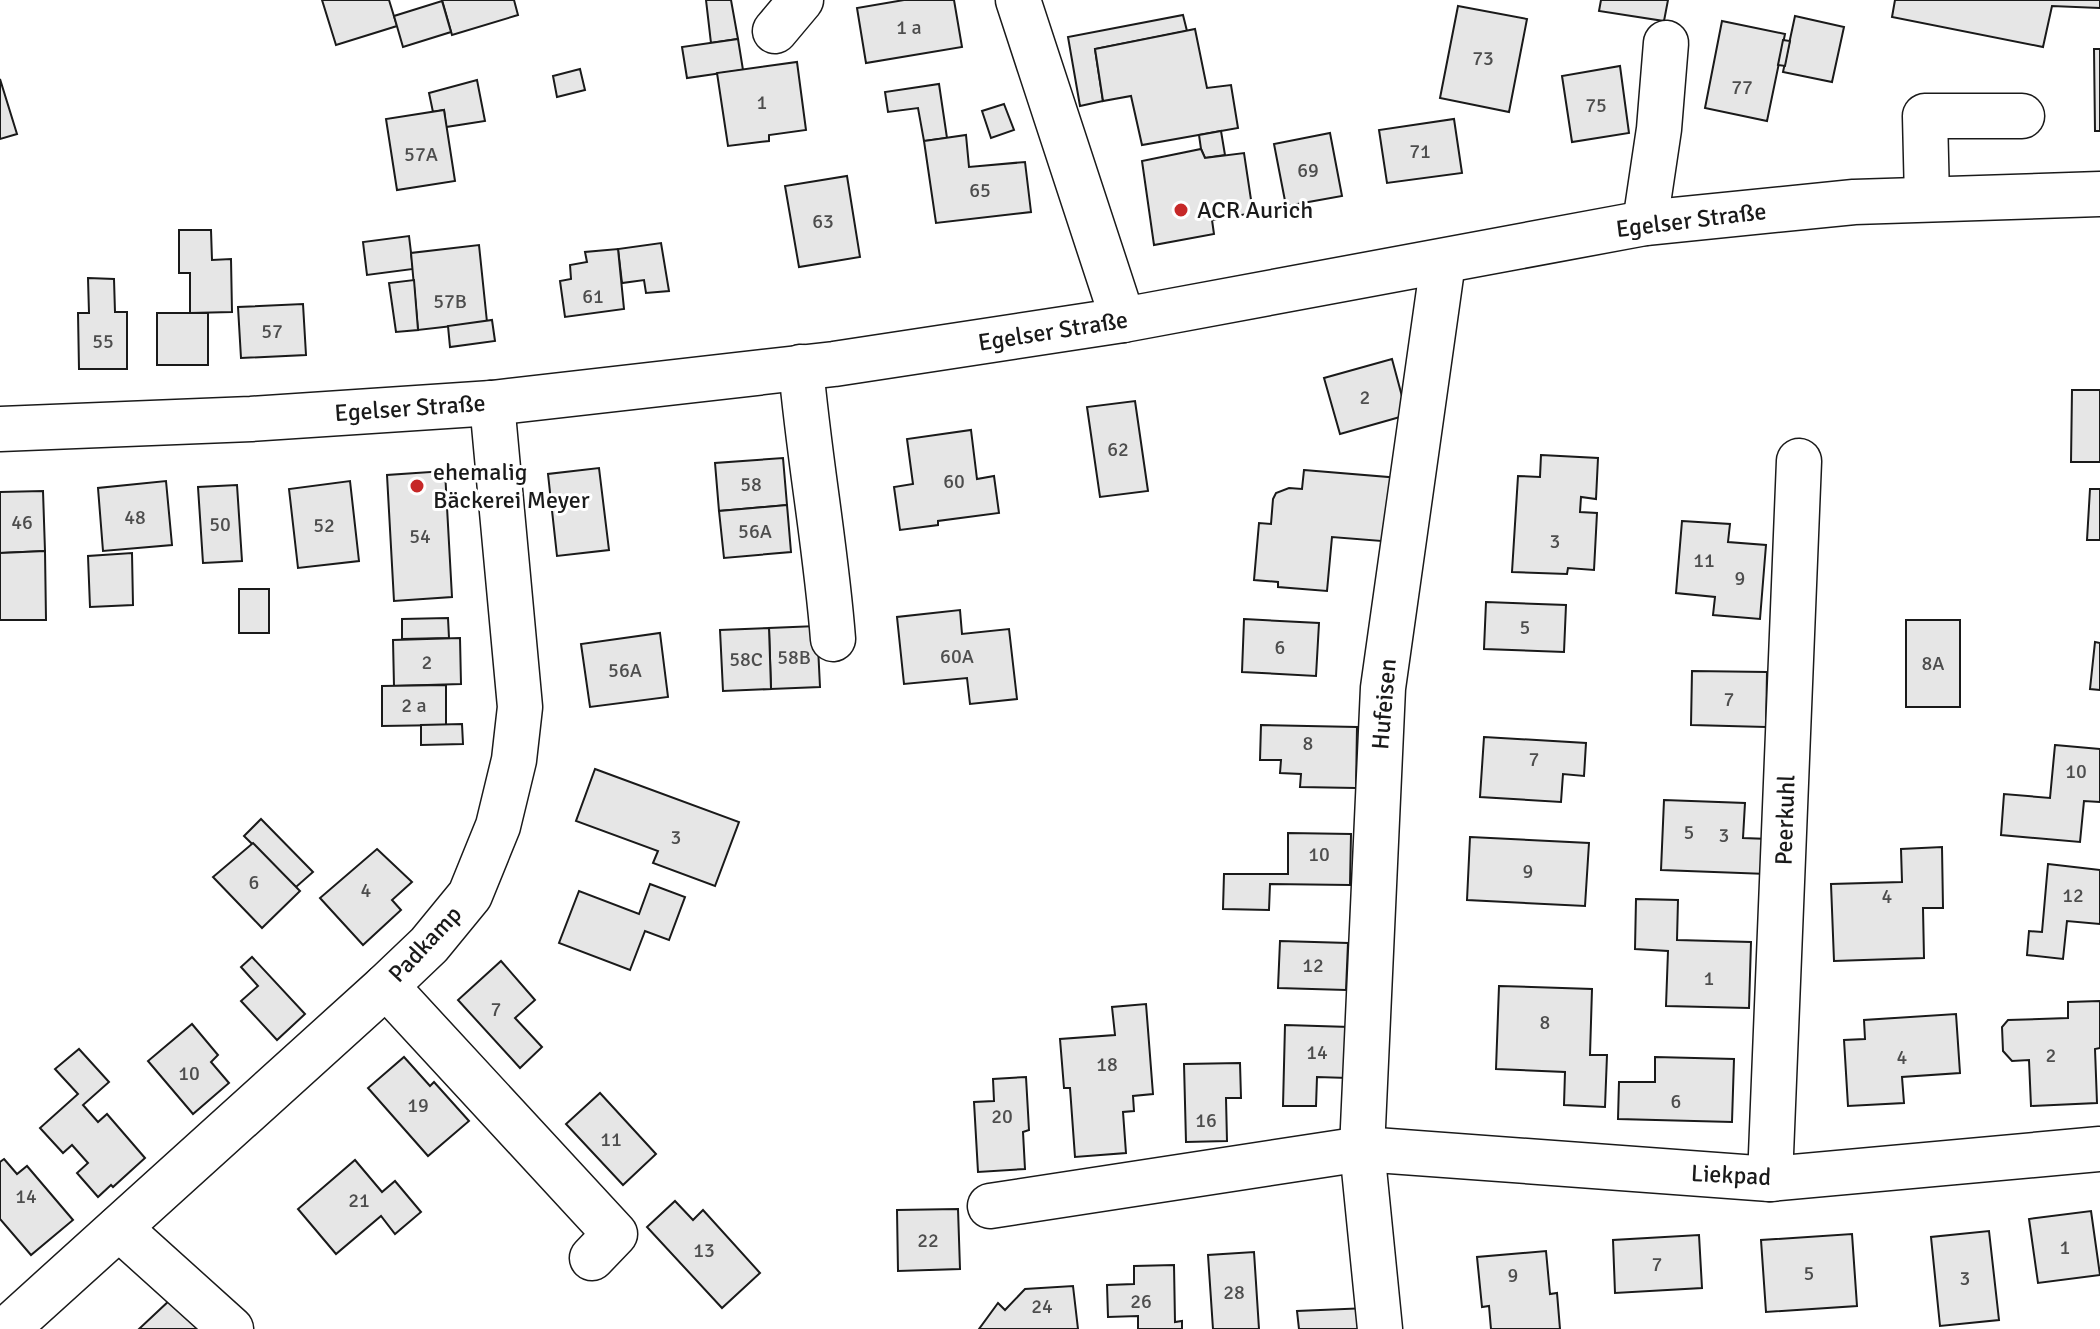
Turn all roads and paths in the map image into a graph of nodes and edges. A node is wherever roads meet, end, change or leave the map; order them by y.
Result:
1 (1018, 0) edge
2 (1666, 43) dead end
3 (2022, 116) dead end
4 (2100, 194) edge
5 (1927, 199) junction
6 (1645, 223) junction
7 (1443, 262) junction
8 (1123, 320) junction
9 (801, 367) junction
10 (492, 403) junction
11 (0, 429) edge
12 (1799, 461) dead end
13 (833, 639) dead end
14 (386, 986) junction
15 (1362, 1149) junction
16 (2100, 1149) edge
17 (1770, 1179) junction
18 (990, 1206) dead end
19 (119, 1228) junction
20 (592, 1258) dead end
21 (7, 1329) edge
22 (231, 1329) edge
23 (1380, 1329) edge

1 - 8 street
2 - 6 street
3 - 5 street
4 - 5 street, Egelser Straße
5 - 6 street, Egelser Straße
6 - 7 street, Egelser Straße
7 - 8 street, Egelser Straße
7 - 15 street, Hufeisen
8 - 9 street, Egelser Straße
9 - 10 street, Egelser Straße
9 - 13 street
10 - 11 street, Egelser Straße
10 - 14 street, Padkamp
12 - 17 street, Peerkuhl
14 - 19 street, Padkamp
14 - 20 street
15 - 17 street, Liekpad
15 - 18 street
15 - 23 street, Hufeisen
16 - 17 street, Liekpad
19 - 21 street, Padkamp
19 - 22 street

